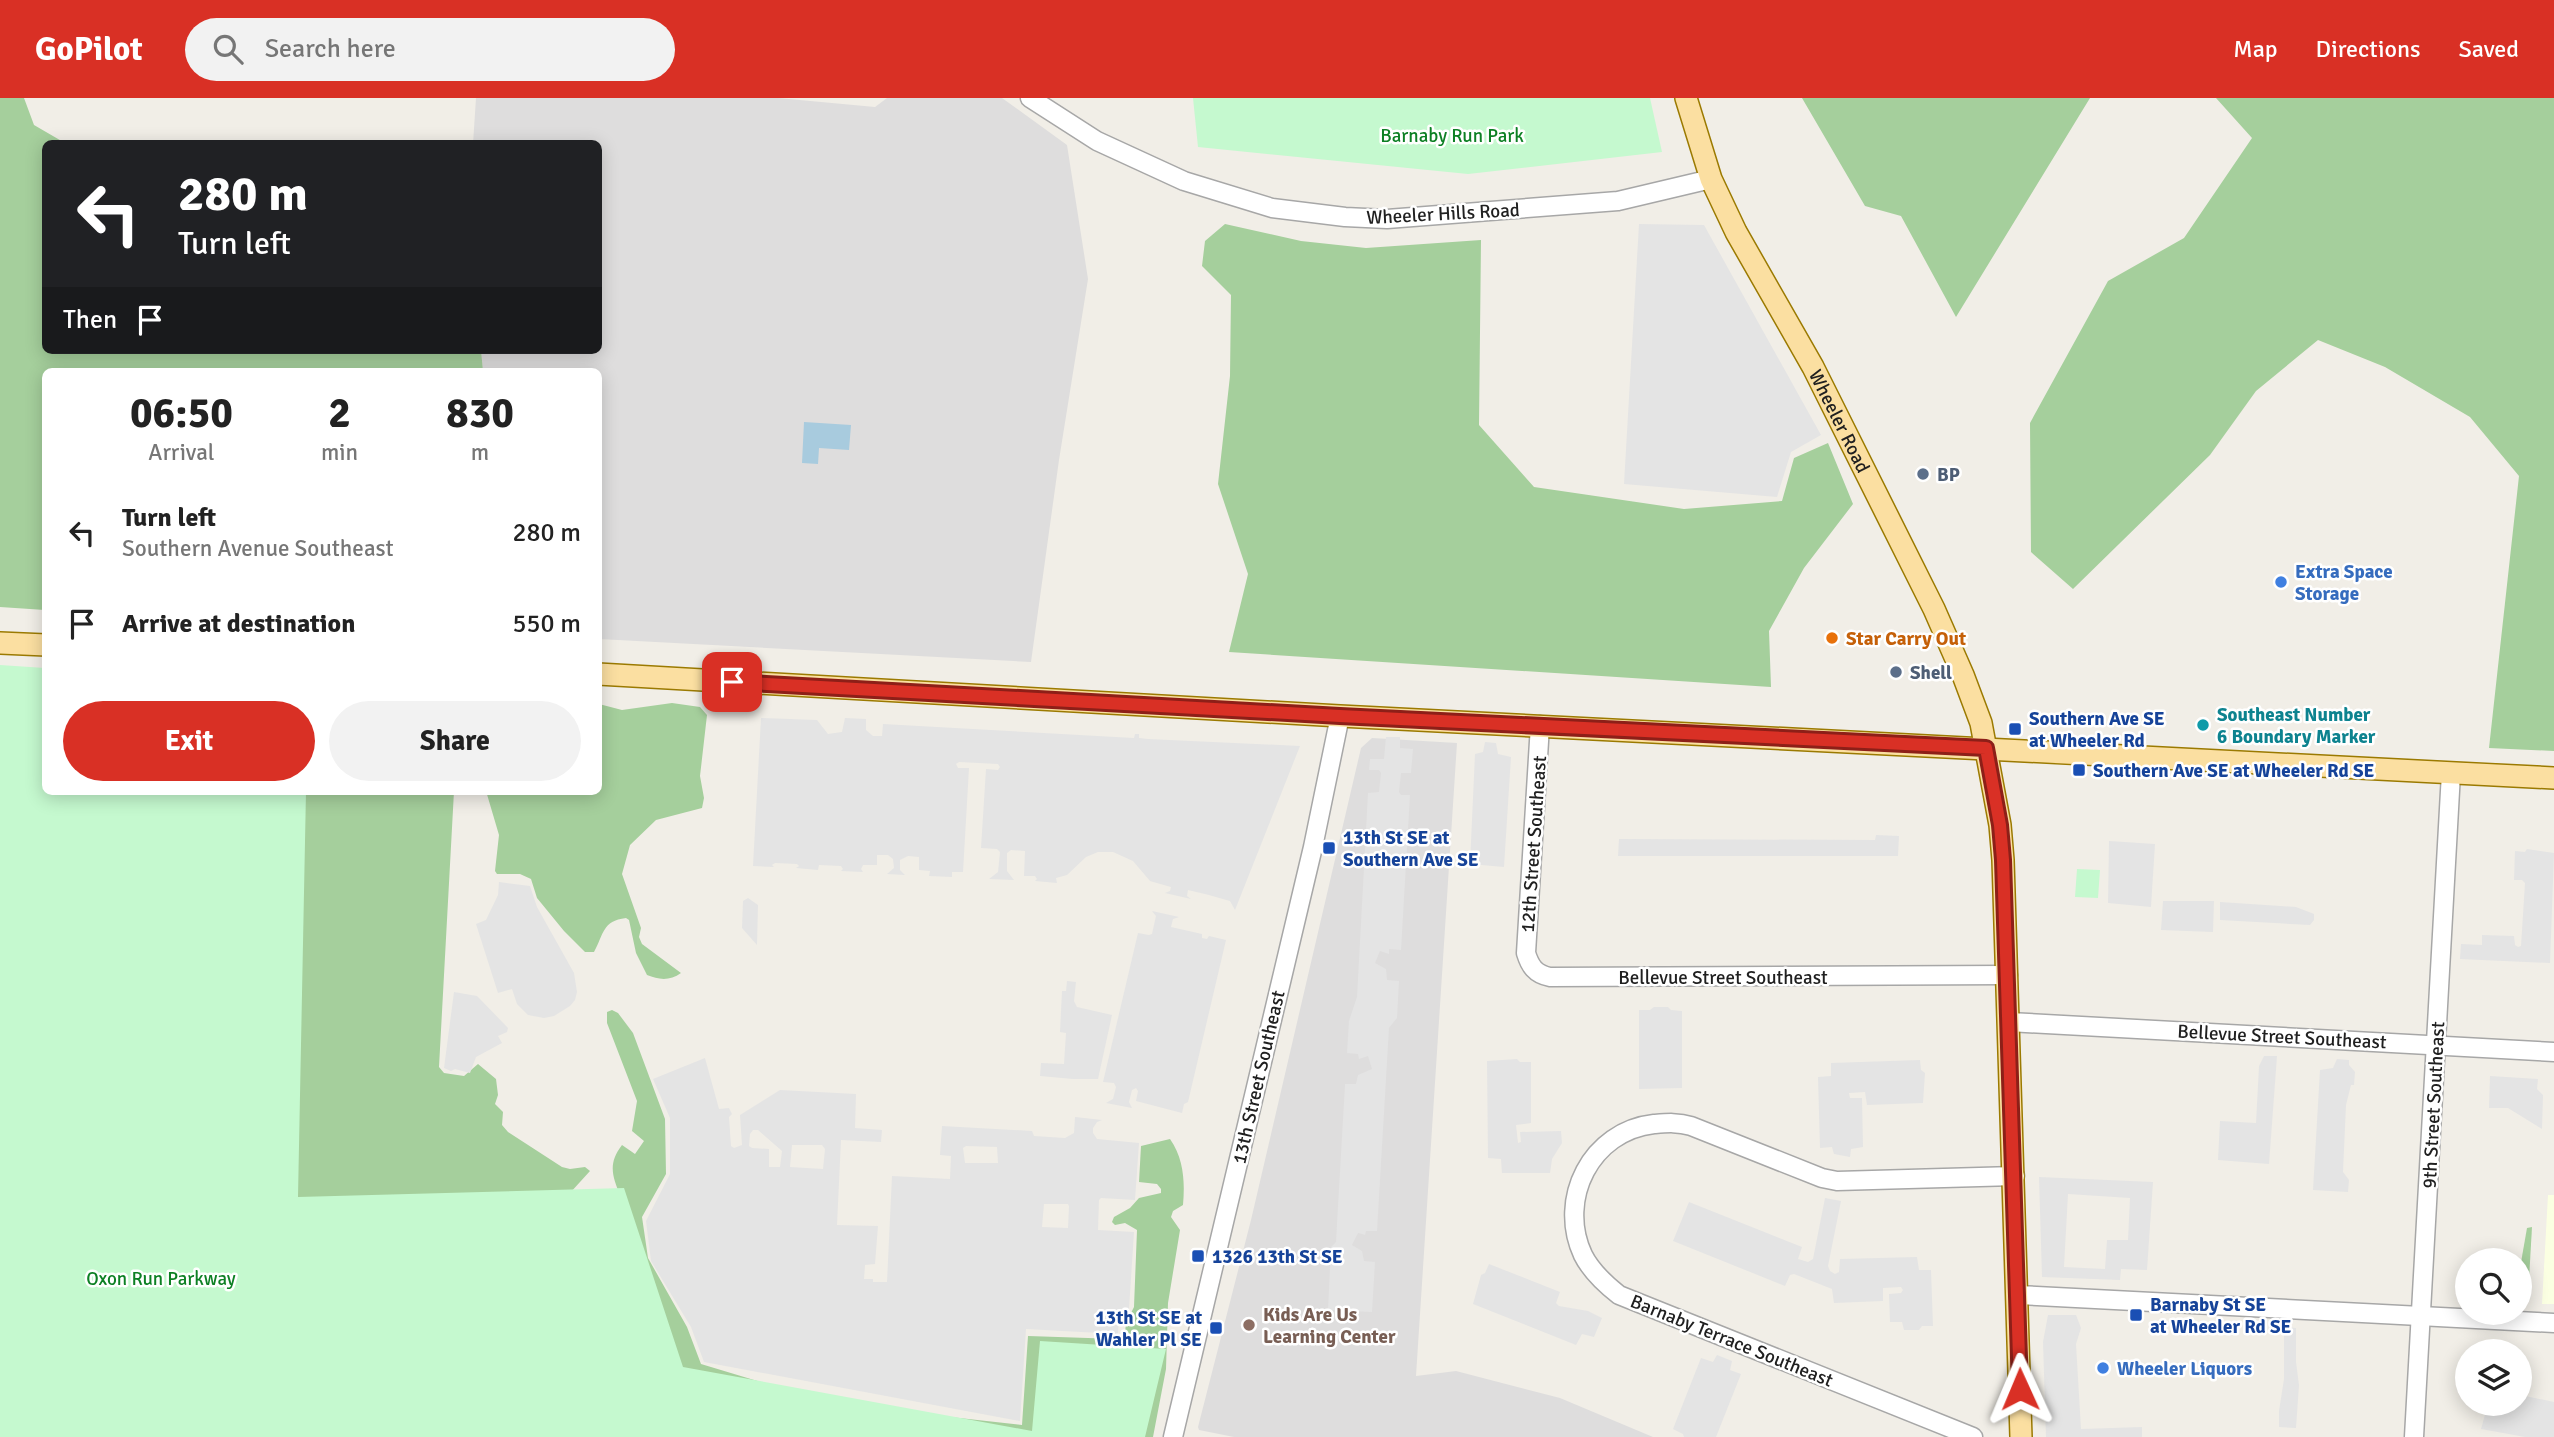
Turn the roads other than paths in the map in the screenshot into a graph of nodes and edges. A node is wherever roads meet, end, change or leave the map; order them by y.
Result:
1 (1031, 98) edge
2 (1686, 98) edge
3 (1711, 179) junction
4 (0, 643) edge
5 (42, 645) edge
6 (602, 674) edge
7 (1340, 716) junction
8 (1541, 724) junction
9 (1986, 748) junction
10 (2451, 773) junction
11 (2554, 778) edge
12 (1528, 962) joint
13 (2008, 975) junction
14 (2010, 1022) junction
15 (2436, 1044) junction
16 (2554, 1052) edge
17 (2015, 1176) junction
18 (2018, 1295) junction
19 (2421, 1316) junction
20 (2554, 1323) edge
21 (1173, 1437) edge
22 (1973, 1437) edge
23 (2021, 1437) edge
24 (2414, 1437) edge

1 - 3 street, Wheeler Hills Road
2 - 3 main road, Wheeler Road
3 - 9 main road, Wheeler Road
4 - 5 main road
6 - 7 main road
7 - 8 main road
7 - 21 street, 13th Street Southeast
8 - 9 main road
8 - 12 street, 12th Street Southeast
9 - 10 main road
9 - 13 main road, Wheeler Road
10 - 11 main road
10 - 15 street, 9th Street Southeast
12 - 13 street, Bellevue Street Southeast
13 - 14 main road, Wheeler Road
14 - 15 street, Bellevue Street Southeast
14 - 17 main road, Wheeler Road
15 - 16 street, Bellevue Street Southeast
15 - 19 street, 9th Street Southeast
17 - 18 main road, Wheeler Road
17 - 22 street, Barnaby Terrace Southeast
18 - 19 street
18 - 23 main road, Wheeler Road
19 - 20 street
19 - 24 street, 9th Street Southeast

